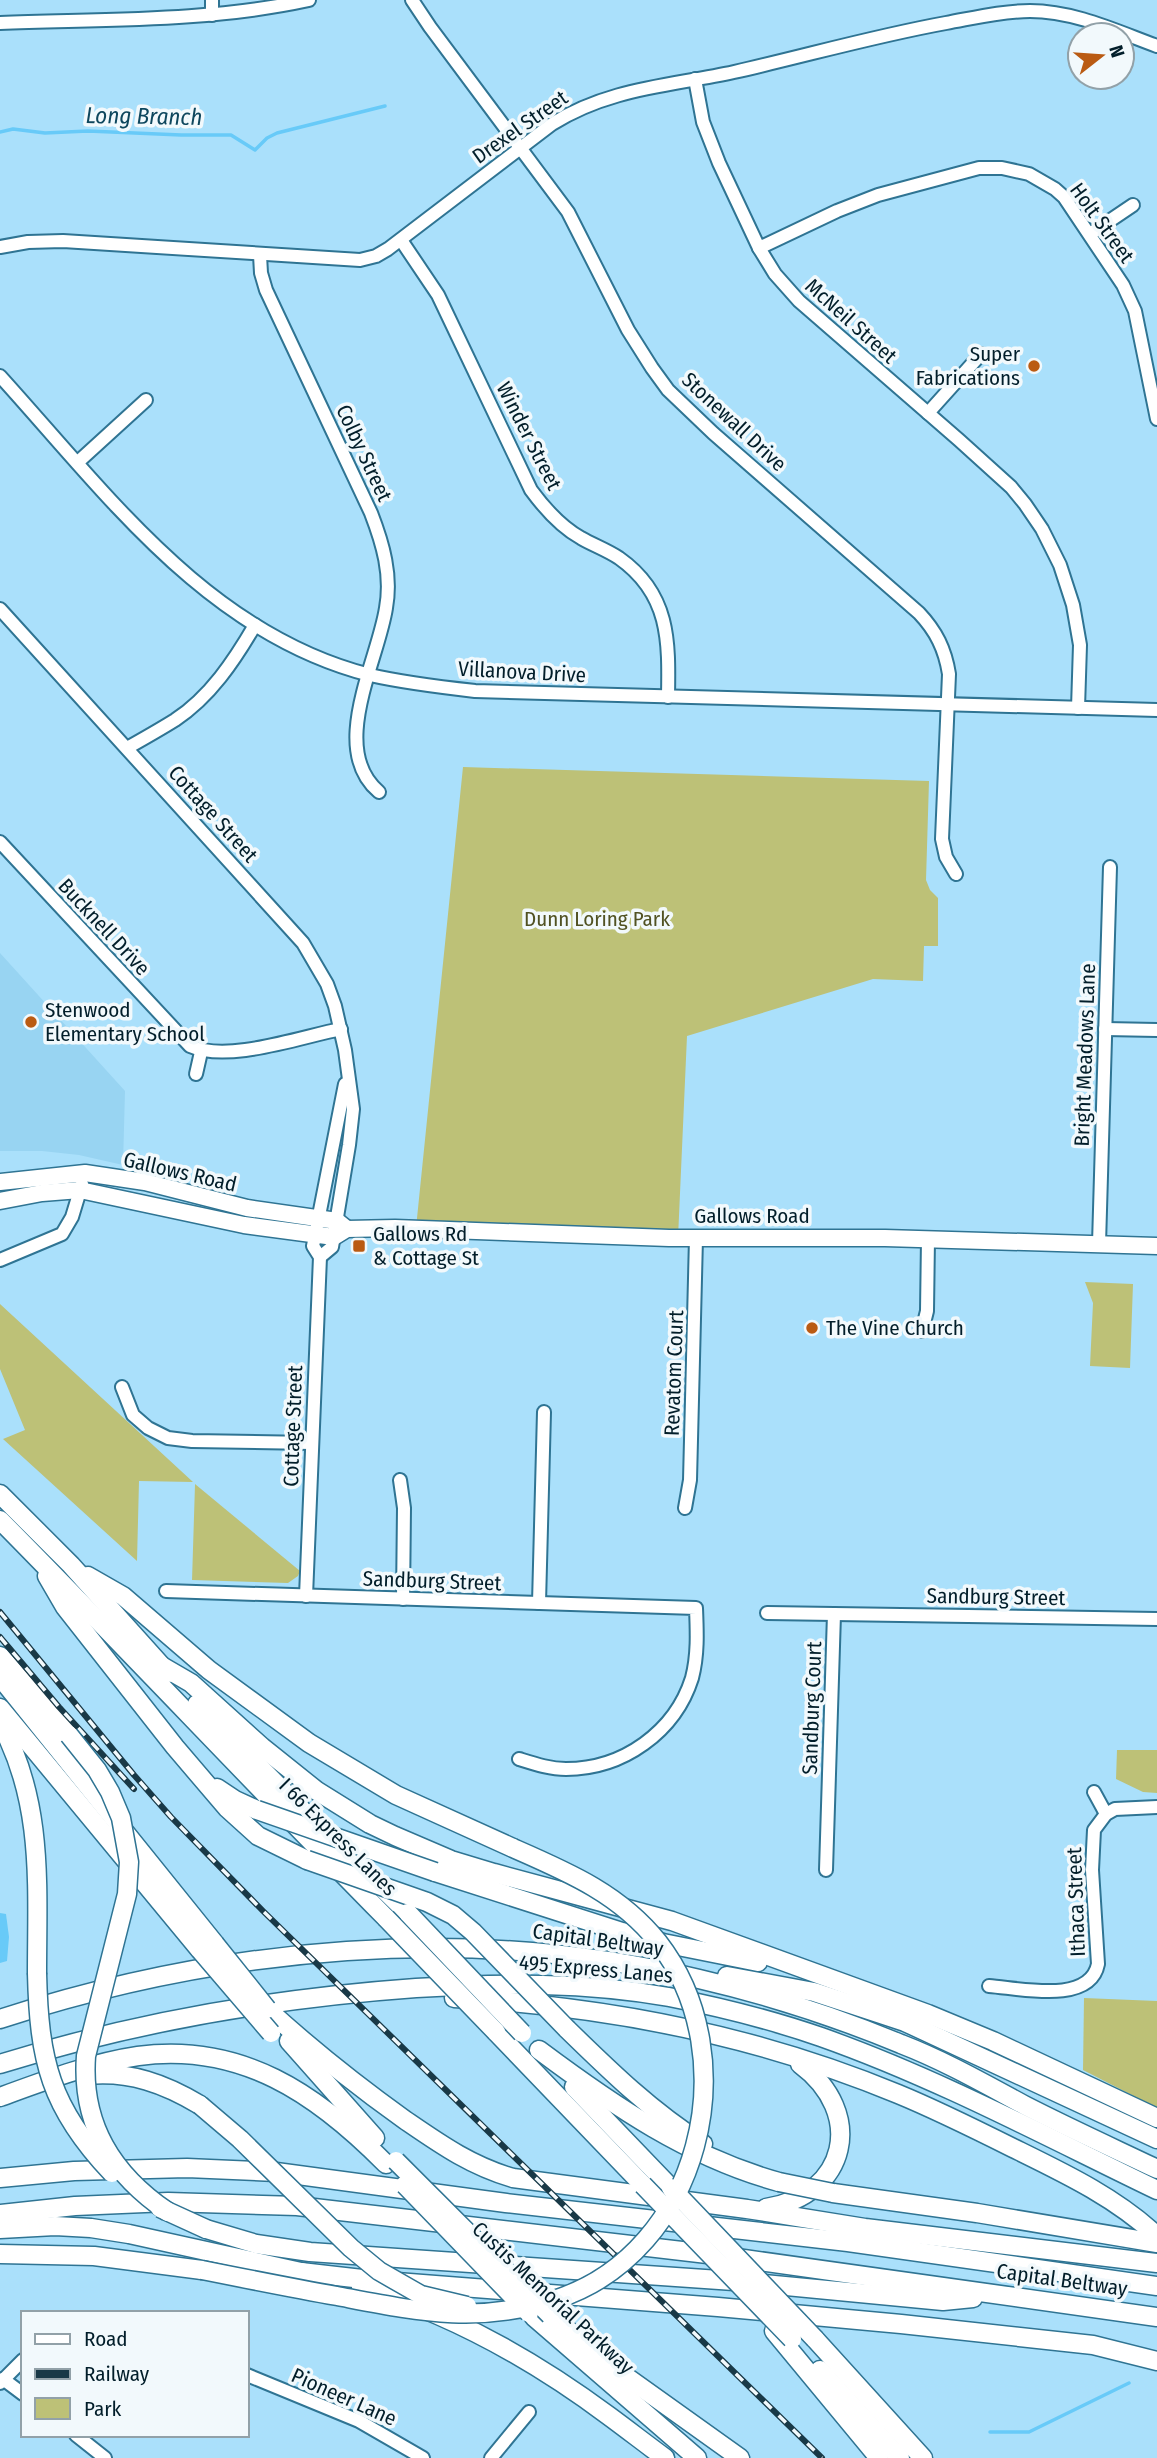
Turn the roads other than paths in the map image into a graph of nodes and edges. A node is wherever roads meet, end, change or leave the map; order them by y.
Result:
1 (212, 0) edge
2 (309, 0) edge
3 (412, 0) edge
4 (212, 15) junction
5 (0, 23) edge
6 (1157, 46) edge
7 (695, 79) junction
8 (521, 147) junction
9 (1133, 205) dead end
10 (1090, 234) junction
11 (401, 240) junction
12 (0, 247) edge
13 (759, 248) junction
14 (260, 255) junction
15 (981, 354) dead end
16 (0, 376) edge
17 (146, 400) dead end
18 (928, 414) junction
19 (1157, 419) edge
20 (78, 462) junction
21 (0, 609) edge
22 (255, 625) junction
23 (369, 674) junction
24 (668, 697) junction
25 (949, 704) junction
26 (1078, 708) junction
27 (1157, 710) edge
28 (127, 748) junction
29 (379, 792) dead end
30 (0, 842) edge
31 (1110, 867) dead end
32 (956, 874) dead end
33 (341, 1029) junction
34 (1105, 1029) junction
35 (1157, 1030) edge
36 (201, 1052) junction
37 (347, 1073) junction
38 (196, 1074) dead end
39 (85, 1173) junction
40 (0, 1182) edge
41 (80, 1190) junction
42 (0, 1201) edge
43 (318, 1219) junction
44 (339, 1229) junction
45 (314, 1235) junction
46 (696, 1238) junction
47 (928, 1239) junction
48 (1099, 1244) junction
49 (1157, 1246) edge
50 (320, 1257) junction
51 (0, 1260) edge
52 (922, 1331) dead end
53 (122, 1387) dead end
54 (544, 1412) dead end
55 (312, 1443) junction
56 (400, 1480) dead end
57 (0, 1494) edge
58 (685, 1508) dead end
59 (0, 1520) edge
60 (35, 1555) junction
61 (71, 1565) junction
62 (166, 1591) dead end
63 (306, 1596) junction
64 (403, 1599) junction
65 (539, 1603) junction
66 (767, 1613) dead end
67 (834, 1614) junction
68 (1157, 1619) edge
69 (0, 1656) edge
70 (160, 1665) junction
71 (0, 1677) edge
72 (0, 1708) edge
73 (0, 1722) edge
74 (175, 1747) junction
75 (519, 1759) dead end
76 (1094, 1792) dead end
77 (1157, 1807) edge
78 (1106, 1814) junction
79 (826, 1870) dead end
80 (208, 1947) junction
81 (615, 1962) junction
82 (826, 1978) junction
83 (989, 1986) dead end
84 (329, 1996) junction
85 (0, 2019) edge
86 (281, 2032) junction
87 (539, 2050) junction
88 (778, 2053) junction
89 (0, 2064) edge
90 (37, 2084) junction
91 (0, 2096) edge
92 (1157, 2118) edge
93 (1157, 2139) edge
94 (391, 2163) junction
95 (1157, 2169) edge
96 (0, 2178) edge
97 (775, 2181) junction
98 (643, 2185) junction
99 (1157, 2190) edge
100 (747, 2209) junction
101 (168, 2212) junction
102 (0, 2214) edge
103 (0, 2229) edge
104 (1151, 2230) edge
105 (1157, 2243) edge
106 (0, 2254) edge
107 (1157, 2263) edge
108 (301, 2272) junction
109 (1157, 2286) edge
110 (1008, 2296) junction
111 (536, 2313) junction
112 (1157, 2317) edge
113 (1157, 2361) edge
114 (21, 2362) edge
115 (607, 2363) junction
116 (248, 2375) edge
117 (2, 2381) edge
118 (21, 2393) edge
119 (529, 2412) dead end
120 (79, 2437) edge
121 (105, 2458) edge
122 (424, 2458) edge
123 (491, 2458) edge
124 (665, 2458) edge
125 (697, 2458) edge
126 (709, 2458) edge
127 (740, 2458) edge
128 (879, 2458) edge
129 (900, 2458) edge
130 (923, 2458) edge

1 - 4 street
2 - 4 street
3 - 8 street, Stonewall Drive
4 - 5 street
6 - 7 street, Drexel Street
7 - 8 street, Drexel Street
7 - 13 street, McNeil Street
8 - 11 street, Drexel Street
8 - 25 street, Stonewall Drive
9 - 10 street
10 - 13 street, Holt Street
10 - 19 street, Holt Street
11 - 14 street, Drexel Street
11 - 24 street, Winder Street
12 - 14 street, Drexel Street
13 - 18 street, McNeil Street
14 - 23 street, Colby Street
15 - 18 street
16 - 20 street, Villanova Drive
17 - 20 street
18 - 26 street, McNeil Street
20 - 22 street, Villanova Drive
21 - 28 street, Cottage Street
22 - 23 street, Villanova Drive
22 - 28 street
23 - 24 street, Villanova Drive
23 - 29 street, Colby Street
24 - 25 street, Villanova Drive
25 - 26 street, Villanova Drive
25 - 32 street, Stonewall Drive
26 - 27 street, Villanova Drive
28 - 33 street, Cottage Street
30 - 36 street, Bucknell Drive
31 - 34 street, Bright Meadows Lane
33 - 36 street
33 - 37 street, Cottage Street
34 - 35 street
34 - 48 street, Bright Meadows Lane
36 - 38 street
37 - 43 street, Cottage Street
37 - 44 street, Cottage Street
39 - 40 main road, Gallows Road
39 - 41 street
39 - 43 main road, Gallows Road
41 - 42 main road, Gallows Road
41 - 45 main road, Gallows Road
41 - 51 street
43 - 44 main road, Gallows Road
43 - 45 street, Cottage Street
44 - 45 main road, Gallows Road
44 - 46 main road, Gallows Road
44 - 50 street, Cottage Street
45 - 50 street, Cottage Street
46 - 47 main road, Gallows Road
46 - 58 street, Revatom Court
47 - 48 main road, Gallows Road
47 - 52 street
48 - 49 main road, Gallows Road
50 - 55 street, Cottage Street
53 - 55 street
54 - 65 street
55 - 63 street, Cottage Street
56 - 64 street
57 - 61 highway
59 - 60 highway, I 66 Express Lanes
60 - 74 highway
60 - 98 highway, I 66 Express Lanes, bridge
61 - 70 highway
61 - 111 highway, bridge
62 - 63 street, Sandburg Street
63 - 64 street, Sandburg Street
64 - 65 street, Sandburg Street
65 - 75 street, Sandburg Street
66 - 67 street, Sandburg Court
67 - 68 street, Sandburg Street
67 - 79 street, Sandburg Court
69 - 101 highway, bridge
70 - 82 highway
70 - 87 highway, bridge
71 - 80 highway
72 - 80 highway
73 - 101 highway, bridge
74 - 82 highway, bridge
74 - 97 highway, bridge
76 - 78 street
77 - 78 street
78 - 83 street, Ithaca Street
80 - 86 highway, bridge
80 - 86 highway, bridge
81 - 85 highway, Capital Beltway
81 - 93 highway
81 - 95 highway, Capital Beltway
82 - 92 highway
84 - 88 highway
84 - 89 highway, 495 Express Lanes
84 - 99 highway, 495 Express Lanes
86 - 94 highway
86 - 100 highway
87 - 97 highway
87 - 130 highway, bridge
88 - 100 highway
88 - 104 highway
90 - 91 highway
90 - 94 highway
90 - 111 highway, bridge
94 - 111 highway, Custis Memorial Parkway, bridge
96 - 109 highway
97 - 105 highway, bridge
98 - 128 highway, bridge
98 - 129 highway, bridge
100 - 107 highway
101 - 110 highway, bridge
102 - 110 highway, Capital Beltway
103 - 108 highway
106 - 111 highway, bridge
108 - 113 highway
108 - 124 highway
110 - 112 highway, Capital Beltway
111 - 115 highway
111 - 125 highway, Custis Memorial Parkway
114 - 117 street
115 - 126 highway
115 - 127 highway
116 - 122 street, Pioneer Lane
117 - 118 street
119 - 123 street
120 - 121 street

